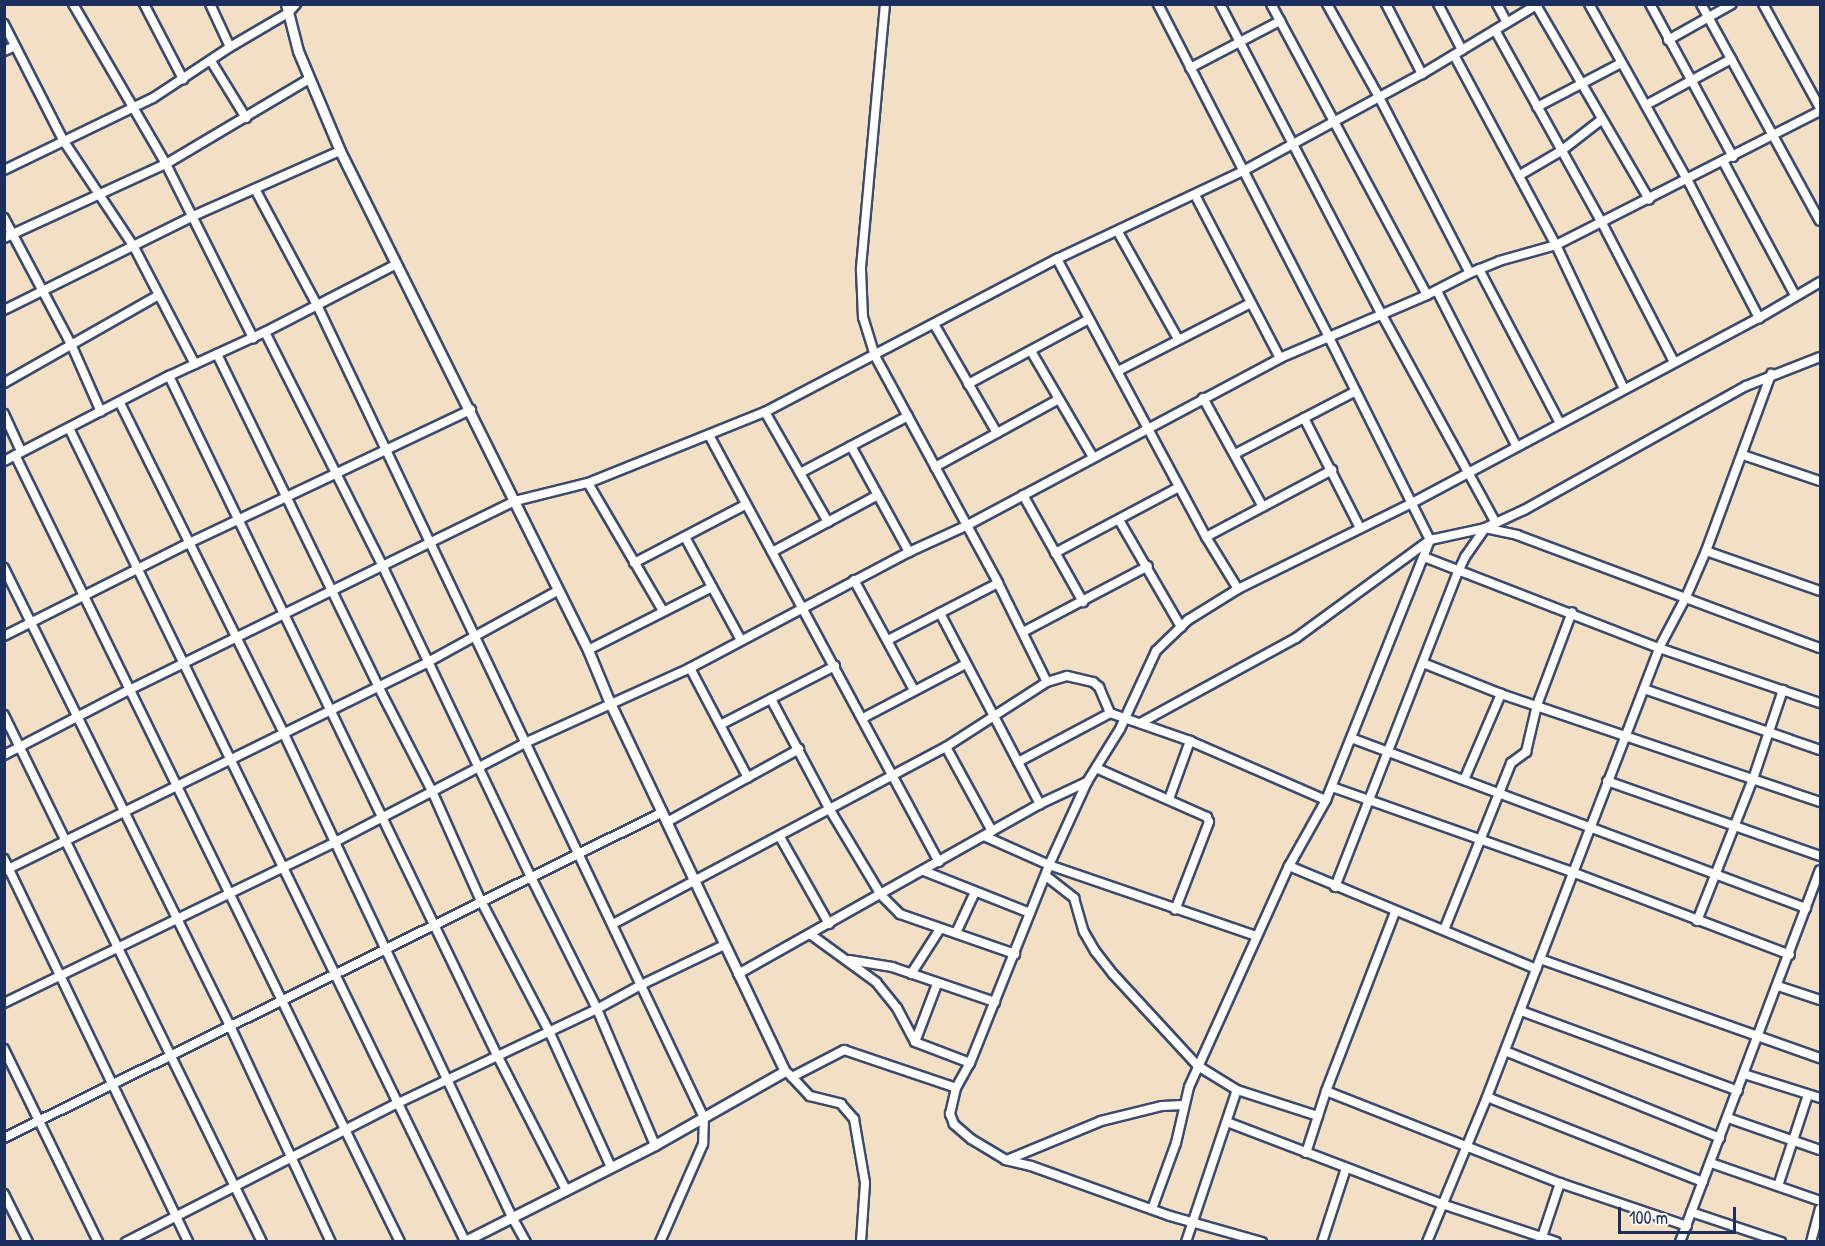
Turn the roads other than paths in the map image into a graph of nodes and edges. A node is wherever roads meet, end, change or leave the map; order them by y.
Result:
1 (74, 4) edge
2 (144, 4) edge
3 (210, 4) edge
4 (296, 4) edge
5 (885, 4) edge
6 (1158, 4) edge
7 (1220, 4) edge
8 (1271, 4) edge
9 (1327, 4) edge
10 (1386, 4) edge
11 (1438, 4) edge
12 (1497, 4) edge
13 (1589, 4) edge
14 (1650, 4) edge
15 (1701, 4) edge
16 (1732, 4) edge
17 (1763, 4) edge
18 (1537, 5) edge
19 (287, 9) edge
20 (1708, 18) junction
21 (1280, 21) junction
22 (1507, 23) junction
23 (4, 24) edge
24 (1495, 30) junction
25 (1240, 40) junction
26 (1668, 40) junction
27 (15, 46) junction
28 (230, 47) junction
29 (1462, 50) junction
30 (4, 51) edge
31 (1454, 55) junction
32 (1731, 59) junction
33 (211, 61) junction
34 (1621, 63) junction
35 (1190, 68) junction
36 (1422, 74) junction
37 (183, 79) junction
38 (309, 79) junction
39 (1692, 81) junction
40 (1581, 83) junction
41 (1379, 97) junction
42 (1646, 105) junction
43 (134, 106) junction
44 (1537, 107) junction
45 (1821, 109) edge
46 (246, 118) junction
47 (1601, 120) junction
48 (1334, 121) junction
49 (1773, 135) junction
50 (63, 140) junction
51 (1294, 144) junction
52 (340, 150) junction
53 (1561, 151) junction
54 (1732, 157) junction
55 (1723, 161) junction
56 (166, 164) junction
57 (4, 170) edge
58 (1243, 171) junction
59 (1520, 175) junction
60 (1687, 179) junction
61 (255, 189) junction
62 (100, 194) junction
63 (1195, 195) junction
64 (1649, 199) junction
65 (191, 217) junction
66 (4, 219) edge
67 (1821, 220) edge
68 (1602, 223) junction
69 (1118, 232) junction
70 (8, 236) edge
71 (1556, 244) junction
72 (134, 247) junction
73 (1057, 259) junction
74 (397, 264) junction
75 (1479, 269) junction
76 (1470, 273) junction
77 (1821, 282) edge
78 (1437, 291) junction
79 (43, 293) junction
80 (1427, 295) junction
81 (1795, 295) junction
82 (158, 296) junction
83 (1251, 303) junction
84 (317, 305) junction
85 (4, 310) edge
86 (1382, 315) junction
87 (1759, 318) junction
88 (1089, 319) junction
89 (934, 324) junction
90 (265, 332) junction
91 (1329, 337) junction
92 (253, 338) junction
93 (1178, 339) junction
94 (71, 344) junction
95 (1031, 351) junction
96 (217, 354) junction
97 (874, 356) junction
98 (1821, 357) edge
99 (1280, 358) junction
100 (1674, 362) junction
101 (195, 364) junction
102 (1118, 370) junction
103 (1772, 374) junction
104 (169, 376) junction
105 (4, 383) edge
106 (968, 384) junction
107 (1624, 389) junction
108 (1356, 391) junction
109 (1203, 398) junction
110 (1059, 399) junction
111 (120, 403) junction
112 (471, 410) junction
113 (101, 412) junction
114 (765, 412) junction
115 (4, 414) edge
116 (908, 416) junction
117 (1304, 418) junction
118 (1560, 423) junction
119 (69, 428) junction
120 (1148, 428) junction
121 (997, 433) junction
122 (709, 435) junction
123 (851, 446) junction
124 (1517, 447) junction
125 (387, 451) junction
126 (18, 453) junction
127 (1235, 454) junction
128 (1743, 455) junction
129 (1093, 457) junction
130 (4, 460) edge
131 (935, 467) junction
132 (1332, 470) junction
133 (1468, 472) junction
134 (800, 473) junction
135 (337, 474) junction
136 (1821, 481) edge
137 (588, 483) junction
138 (1179, 487) junction
139 (878, 495) junction
140 (1023, 495) junction
141 (287, 497) junction
142 (515, 501) junction
143 (1412, 503) junction
144 (745, 505) junction
145 (1263, 507) junction
146 (1119, 520) junction
147 (238, 522) junction
148 (828, 522) junction
149 (1496, 523) junction
150 (966, 526) junction
151 (1360, 528) junction
152 (1485, 528) junction
153 (685, 537) junction
154 (1206, 537) junction
155 (1430, 540) junction
156 (189, 543) junction
157 (429, 544) junction
158 (1706, 551) junction
159 (772, 552) junction
160 (909, 552) junction
161 (1055, 553) junction
162 (1424, 557) junction
163 (634, 563) junction
164 (1148, 566) junction
165 (383, 567) junction
166 (4, 568) edge
167 (138, 570) junction
168 (1458, 572) junction
169 (854, 580) junction
170 (998, 583) junction
171 (712, 587) junction
172 (1238, 589) junction
173 (559, 590) junction
174 (1821, 591) edge
175 (333, 592) junction
176 (1686, 597) junction
177 (84, 598) junction
178 (1083, 602) junction
179 (804, 607) junction
180 (663, 611) junction
181 (1572, 612) junction
182 (940, 614) junction
183 (284, 616) junction
184 (32, 623) junction
185 (1181, 627) junction
186 (1023, 632) junction
187 (4, 636) edge
188 (472, 636) junction
189 (236, 638) junction
190 (741, 640) junction
191 (888, 640) junction
192 (1659, 648) junction
193 (1821, 648) edge
194 (588, 650) junction
195 (428, 662) junction
196 (1423, 663) junction
197 (966, 664) junction
198 (185, 665) junction
199 (835, 666) junction
200 (690, 668) junction
201 (1047, 682) junction
202 (378, 686) junction
203 (1644, 689) junction
204 (129, 690) junction
205 (915, 690) junction
206 (1783, 690) junction
207 (1501, 694) junction
208 (771, 699) junction
209 (610, 703) junction
210 (1821, 703) edge
211 (1537, 705) junction
212 (330, 710) junction
213 (1110, 713) junction
214 (4, 715) edge
215 (993, 716) junction
216 (1124, 716) junction
217 (863, 718) junction
218 (77, 719) junction
219 (1142, 722) junction
220 (722, 724) junction
221 (1769, 732) junction
222 (284, 734) junction
223 (1625, 734) junction
224 (1351, 738) junction
225 (1190, 741) junction
226 (527, 742) junction
227 (946, 747) junction
228 (20, 748) junction
229 (799, 749) junction
230 (1821, 750) edge
231 (1389, 753) junction
232 (4, 755) edge
233 (232, 760) junction
234 (1018, 762) junction
235 (480, 768) junction
236 (1096, 768) junction
237 (892, 777) junction
238 (748, 778) junction
239 (1753, 778) junction
240 (1464, 780) junction
241 (1607, 781) junction
242 (1087, 782) junction
243 (177, 786) junction
244 (1332, 787) junction
245 (432, 791) junction
246 (1500, 793) junction
247 (1169, 799) junction
248 (1326, 800) junction
249 (1369, 801) junction
250 (1821, 802) edge
251 (1040, 804) junction
252 (830, 810) junction
253 (123, 812) junction
254 (663, 812) junction
255 (381, 817) junction
256 (667, 822) junction
257 (1589, 825) junction
258 (1734, 826) junction
259 (992, 831) junction
260 (984, 836) junction
261 (780, 837) junction
262 (1479, 840) junction
263 (66, 842) junction
264 (335, 842) junction
265 (579, 853) junction
266 (1821, 856) edge
267 (4, 859) edge
268 (939, 862) junction
269 (1049, 865) junction
270 (1289, 866) junction
271 (283, 867) junction
272 (7, 870) edge
273 (1821, 870) edge
274 (924, 871) junction
275 (1572, 872) junction
276 (1716, 873) junction
277 (1046, 876) junction
278 (531, 877) junction
279 (695, 882) junction
280 (1335, 887) junction
281 (975, 892) junction
282 (228, 893) junction
283 (881, 895) junction
284 (482, 901) junction
285 (1806, 908) junction
286 (1175, 910) junction
287 (1395, 912) junction
288 (1029, 913) junction
289 (176, 918) junction
290 (1697, 921) junction
291 (434, 924) junction
292 (613, 924) junction
293 (830, 924) junction
294 (940, 929) junction
295 (1444, 930) junction
296 (956, 933) junction
297 (810, 934) junction
298 (1256, 936) junction
299 (724, 945) junction
300 (387, 947) junction
301 (118, 948) junction
302 (1015, 954) junction
303 (1790, 955) junction
304 (848, 959) junction
305 (1540, 959) junction
306 (1536, 969) junction
307 (335, 974) junction
308 (738, 974) junction
309 (912, 974) junction
310 (62, 977) junction
311 (937, 984) junction
312 (641, 985) junction
313 (1778, 986) junction
314 (1821, 1000) edge
315 (283, 1001) junction
316 (995, 1002) junction
317 (4, 1003) edge
318 (597, 1009) junction
319 (1521, 1011) junction
320 (231, 1028) junction
321 (549, 1030) junction
322 (1759, 1036) junction
323 (915, 1042) junction
324 (4, 1049) edge
325 (1505, 1051) junction
326 (170, 1055) junction
327 (497, 1055) junction
328 (1821, 1058) edge
329 (970, 1063) junction
330 (1198, 1066) junction
331 (788, 1074) junction
332 (1744, 1074) junction
333 (448, 1078) junction
334 (113, 1084) junction
335 (956, 1088) junction
336 (1237, 1090) junction
337 (1326, 1091) junction
338 (1738, 1091) junction
339 (1808, 1095) junction
340 (1487, 1098) junction
341 (1821, 1098) edge
342 (396, 1104) junction
343 (1183, 1105) junction
344 (1318, 1116) junction
345 (704, 1118) junction
346 (1728, 1118) junction
347 (40, 1122) junction
348 (1227, 1122) junction
349 (345, 1131) junction
350 (4, 1138) edge
351 (1720, 1138) junction
352 (1794, 1140) junction
353 (655, 1145) junction
354 (1466, 1147) junction
355 (1821, 1150) edge
356 (1306, 1153) junction
357 (293, 1158) junction
358 (1006, 1160) junction
359 (1711, 1163) junction
360 (610, 1167) junction
361 (1346, 1168) junction
362 (1703, 1182) junction
363 (1560, 1183) junction
364 (234, 1185) junction
365 (1778, 1186) junction
366 (566, 1190) junction
367 (4, 1194) edge
368 (1821, 1201) edge
369 (1442, 1204) junction
370 (1152, 1209) junction
371 (1821, 1209) edge
372 (1691, 1212) junction
373 (176, 1215) junction
374 (512, 1217) junction
375 (1191, 1222) junction
376 (1687, 1226) junction
377 (1754, 1232) junction
378 (1542, 1237) junction
379 (464, 1241) edge
380 (1553, 1241) edge
381 (28, 1242) edge
382 (98, 1242) edge
383 (126, 1242) edge
384 (188, 1242) edge
385 (262, 1242) edge
386 (331, 1242) edge
387 (400, 1242) edge
388 (526, 1242) edge
389 (660, 1242) edge
390 (861, 1242) edge
391 (1186, 1242) edge
392 (1262, 1242) edge
393 (1322, 1242) edge
394 (1427, 1242) edge
395 (1680, 1242) edge
396 (1750, 1242) edge
397 (1781, 1242) edge
398 (1811, 1242) edge

1 - 43 street
2 - 37 street
3 - 28 street
4 - 19 street
5 - 97 street
6 - 35 street
7 - 25 street
8 - 21 street
9 - 41 street
10 - 36 street
11 - 29 street
12 - 22 street
13 - 34 street
14 - 26 street
15 - 20 street
16 - 20 street
17 - 45 street
18 - 22 street
18 - 40 street
19 - 28 street
19 - 38 street
20 - 26 street
20 - 32 street
21 - 25 street
21 - 48 street
22 - 24 street
23 - 27 street
24 - 29 street
24 - 44 street
25 - 35 street
25 - 51 street
26 - 39 street
27 - 30 street
27 - 50 street
28 - 33 street
29 - 31 street
31 - 36 street
31 - 59 street
32 - 39 street
32 - 49 street
33 - 37 street
33 - 46 street
34 - 40 street
34 - 42 street
35 - 58 street
36 - 41 street
37 - 43 street
38 - 46 street
38 - 52 street
39 - 42 street
39 - 54 street
40 - 44 street
40 - 47 street
41 - 48 street
41 - 76 street
42 - 60 street
43 - 50 street
43 - 56 street
44 - 53 street
45 - 49 street
46 - 56 street
47 - 53 street
47 - 64 street
48 - 51 street
48 - 80 street
49 - 54 street
49 - 67 street
50 - 57 street
50 - 62 street
51 - 58 street
51 - 86 street
52 - 61 street
52 - 74 street
53 - 59 street
53 - 68 street
54 - 55 street
55 - 60 street
55 - 81 street
56 - 62 street
56 - 65 street
58 - 63 street
58 - 91 street
59 - 71 street
60 - 64 street
60 - 87 street
61 - 65 street
61 - 84 street
62 - 70 street
62 - 72 street
63 - 69 street
63 - 83 street
64 - 68 street
65 - 72 street
65 - 92 street
66 - 70 street
68 - 71 street
68 - 100 street
69 - 73 street
69 - 93 street
70 - 79 street
71 - 75 street
71 - 107 street
72 - 79 street
72 - 82 street
73 - 88 street
73 - 89 street
74 - 84 street
74 - 112 street
75 - 76 street
75 - 118 street
76 - 78 street
77 - 81 street
78 - 80 street
78 - 124 street
79 - 85 street
79 - 94 street
80 - 86 street
81 - 87 street
82 - 94 street
82 - 101 street
83 - 93 street
83 - 99 street
84 - 90 street
84 - 125 street
86 - 91 street
86 - 133 street
87 - 100 street
88 - 95 street
88 - 102 street
89 - 97 street
89 - 106 street
90 - 92 street
90 - 135 street
91 - 99 street
91 - 108 street
92 - 96 street
93 - 102 street
94 - 105 street
94 - 113 street
95 - 106 street
95 - 110 street
96 - 101 street
96 - 141 street
97 - 114 street
97 - 116 street
98 - 103 street
99 - 109 street
100 - 107 street
101 - 104 street
102 - 120 street
103 - 128 street
103 - 149 street
104 - 111 street
104 - 147 street
106 - 121 street
107 - 118 street
108 - 117 street
108 - 143 street
109 - 120 street
109 - 127 street
110 - 121 street
110 - 129 street
111 - 113 street
111 - 156 street
112 - 125 street
112 - 142 street
113 - 119 street
114 - 122 street
114 - 134 street
115 - 126 street
116 - 123 street
116 - 131 street
117 - 127 street
117 - 132 street
118 - 124 street
119 - 126 street
119 - 167 street
120 - 129 street
120 - 138 street
121 - 131 street
122 - 137 street
122 - 144 street
123 - 134 street
123 - 139 street
124 - 133 street
125 - 135 street
125 - 157 street
126 - 130 street
126 - 177 street
127 - 145 street
128 - 136 street
128 - 158 street
129 - 140 street
131 - 150 street
132 - 145 street
132 - 151 street
133 - 143 street
133 - 149 street
134 - 148 street
135 - 141 street
135 - 165 street
137 - 142 street
137 - 163 street
138 - 146 street
138 - 154 street
139 - 148 street
139 - 160 street
140 - 150 street
140 - 161 street
141 - 147 street
141 - 175 street
142 - 157 street
142 - 173 street
143 - 151 street
143 - 155 street
144 - 153 street
144 - 159 street
145 - 154 street
146 - 161 street
146 - 164 street
147 - 156 street
147 - 183 street
148 - 159 street
149 - 152 street
150 - 160 street
150 - 170 street
151 - 172 street
152 - 155 street
152 - 168 street
152 - 176 street
153 - 163 street
153 - 171 street
154 - 172 street
155 - 162 street
155 - 219 street
156 - 167 street
156 - 189 street
157 - 165 street
157 - 188 street
158 - 174 street
158 - 176 street
159 - 179 street
160 - 169 street
161 - 178 street
162 - 168 street
162 - 224 street
163 - 180 street
164 - 178 street
164 - 185 street
165 - 175 street
165 - 195 street
166 - 184 street
167 - 177 street
167 - 198 street
168 - 181 street
168 - 196 street
169 - 179 street
169 - 191 street
170 - 182 street
170 - 186 street
171 - 180 street
171 - 190 street
172 - 185 street
173 - 188 street
173 - 194 street
175 - 183 street
175 - 202 street
176 - 192 street
176 - 193 street
177 - 184 street
177 - 204 street
178 - 186 street
179 - 190 street
179 - 199 street
180 - 194 street
181 - 192 street
181 - 211 street
182 - 191 street
182 - 197 street
183 - 189 street
183 - 212 street
184 - 187 street
184 - 218 street
185 - 216 street
186 - 201 street
188 - 195 street
188 - 226 street
189 - 198 street
189 - 222 street
190 - 200 street
191 - 205 street
192 - 203 street
192 - 206 street
194 - 209 street
195 - 202 street
195 - 235 street
196 - 207 street
196 - 231 street
197 - 205 street
197 - 215 street
198 - 204 street
198 - 233 street
199 - 208 street
199 - 217 street
200 - 209 street
200 - 220 street
201 - 213 street
201 - 215 street
202 - 212 street
202 - 245 street
203 - 221 street
203 - 223 street
204 - 218 street
204 - 243 street
205 - 217 street
206 - 210 street
206 - 221 street
207 - 211 street
207 - 240 street
208 - 220 street
208 - 229 street
209 - 226 street
209 - 254 street
211 - 223 street
211 - 246 street
212 - 222 street
212 - 255 street
213 - 216 street
213 - 234 street
214 - 228 street
215 - 227 street
215 - 234 street
216 - 219 street
216 - 236 street
217 - 237 street
218 - 228 street
218 - 253 street
219 - 225 street
220 - 238 street
221 - 230 street
221 - 239 street
222 - 233 street
222 - 264 street
223 - 239 street
223 - 241 street
224 - 231 street
224 - 244 street
225 - 247 street
225 - 248 street
226 - 235 street
226 - 265 street
227 - 237 street
227 - 259 street
228 - 232 street
228 - 263 street
229 - 238 street
229 - 252 street
231 - 240 street
231 - 249 street
233 - 243 street
233 - 271 street
234 - 251 street
235 - 245 street
235 - 278 street
236 - 242 street
236 - 247 street
237 - 252 street
237 - 268 street
238 - 256 street
239 - 250 street
239 - 258 street
240 - 246 street
241 - 257 street
241 - 258 street
242 - 251 street
242 - 269 street
243 - 253 street
243 - 282 street
244 - 248 street
244 - 249 street
245 - 255 street
245 - 284 street
246 - 257 street
246 - 262 street
247 - 286 street
248 - 270 street
249 - 262 street
249 - 280 street
251 - 259 street
252 - 261 street
252 - 283 street
253 - 263 street
253 - 289 street
254 - 256 street
254 - 265 street
255 - 264 street
255 - 291 street
256 - 279 street
257 - 275 street
257 - 276 street
258 - 266 street
258 - 276 street
259 - 260 street
260 - 268 street
260 - 269 street
261 - 279 street
261 - 293 street
262 - 275 street
262 - 295 street
263 - 272 street
263 - 301 street
264 - 271 street
264 - 300 street
265 - 278 street
265 - 292 street
267 - 272 street
268 - 274 street
269 - 277 street
269 - 286 street
270 - 280 street
270 - 298 street
271 - 282 street
271 - 307 street
272 - 310 street
273 - 285 street
274 - 281 street
274 - 283 street
275 - 290 street
275 - 305 street
276 - 285 street
276 - 290 street
277 - 288 street
277 - 330 street
278 - 284 street
278 - 318 street
279 - 292 street
279 - 299 street
280 - 287 street
281 - 288 street
281 - 296 street
282 - 289 street
282 - 315 street
283 - 293 street
283 - 294 street
284 - 291 street
284 - 321 street
285 - 303 street
286 - 298 street
287 - 295 street
287 - 337 street
288 - 302 street
289 - 301 street
289 - 320 street
290 - 303 street
291 - 300 street
291 - 327 street
292 - 312 street
293 - 297 street
294 - 296 street
294 - 309 street
295 - 306 street
296 - 302 street
297 - 304 street
297 - 308 street
298 - 330 street
299 - 308 street
299 - 312 street
300 - 307 street
300 - 333 street
301 - 310 street
301 - 326 street
302 - 316 street
303 - 313 street
304 - 309 street
304 - 323 street
305 - 306 street
305 - 322 street
306 - 319 street
307 - 315 street
307 - 342 street
308 - 331 street
309 - 311 street
310 - 317 street
310 - 334 street
311 - 316 street
311 - 323 street
312 - 318 street
312 - 345 street
313 - 314 street
313 - 322 street
315 - 320 street
315 - 349 street
316 - 329 street
318 - 321 street
318 - 353 street
319 - 325 street
319 - 338 street
320 - 326 street
320 - 357 street
321 - 327 street
321 - 360 street
322 - 328 street
322 - 332 street
323 - 329 street
324 - 347 street
325 - 340 street
325 - 351 street
326 - 334 street
326 - 364 street
327 - 333 street
327 - 366 street
329 - 335 street
330 - 336 street
330 - 343 street
331 - 335 street
331 - 345 street
331 - 390 street
332 - 338 street
332 - 339 street
333 - 342 street
333 - 374 street
334 - 347 street
334 - 373 street
335 - 358 street
336 - 344 street
336 - 348 street
337 - 344 street
337 - 354 street
338 - 346 street
339 - 341 street
339 - 352 street
340 - 354 street
340 - 362 street
342 - 349 street
342 - 379 street
343 - 358 street
343 - 370 street
344 - 356 street
345 - 353 street
345 - 389 street
346 - 351 street
346 - 352 street
347 - 350 street
347 - 382 street
348 - 356 street
348 - 375 street
349 - 357 street
349 - 387 street
351 - 359 street
352 - 355 street
352 - 365 street
353 - 360 street
354 - 363 street
354 - 369 street
356 - 361 street
357 - 364 street
357 - 386 street
358 - 370 street
359 - 362 street
359 - 365 street
360 - 366 street
361 - 369 street
361 - 393 street
362 - 372 street
363 - 376 street
363 - 378 street
364 - 373 street
364 - 385 street
365 - 368 street
366 - 374 street
367 - 381 street
369 - 378 street
369 - 394 street
370 - 375 street
371 - 398 street
372 - 376 street
372 - 377 street
373 - 383 street
373 - 384 street
374 - 379 street
374 - 388 street
375 - 391 street
375 - 392 street
376 - 395 street
377 - 396 street
377 - 397 street
378 - 380 street

